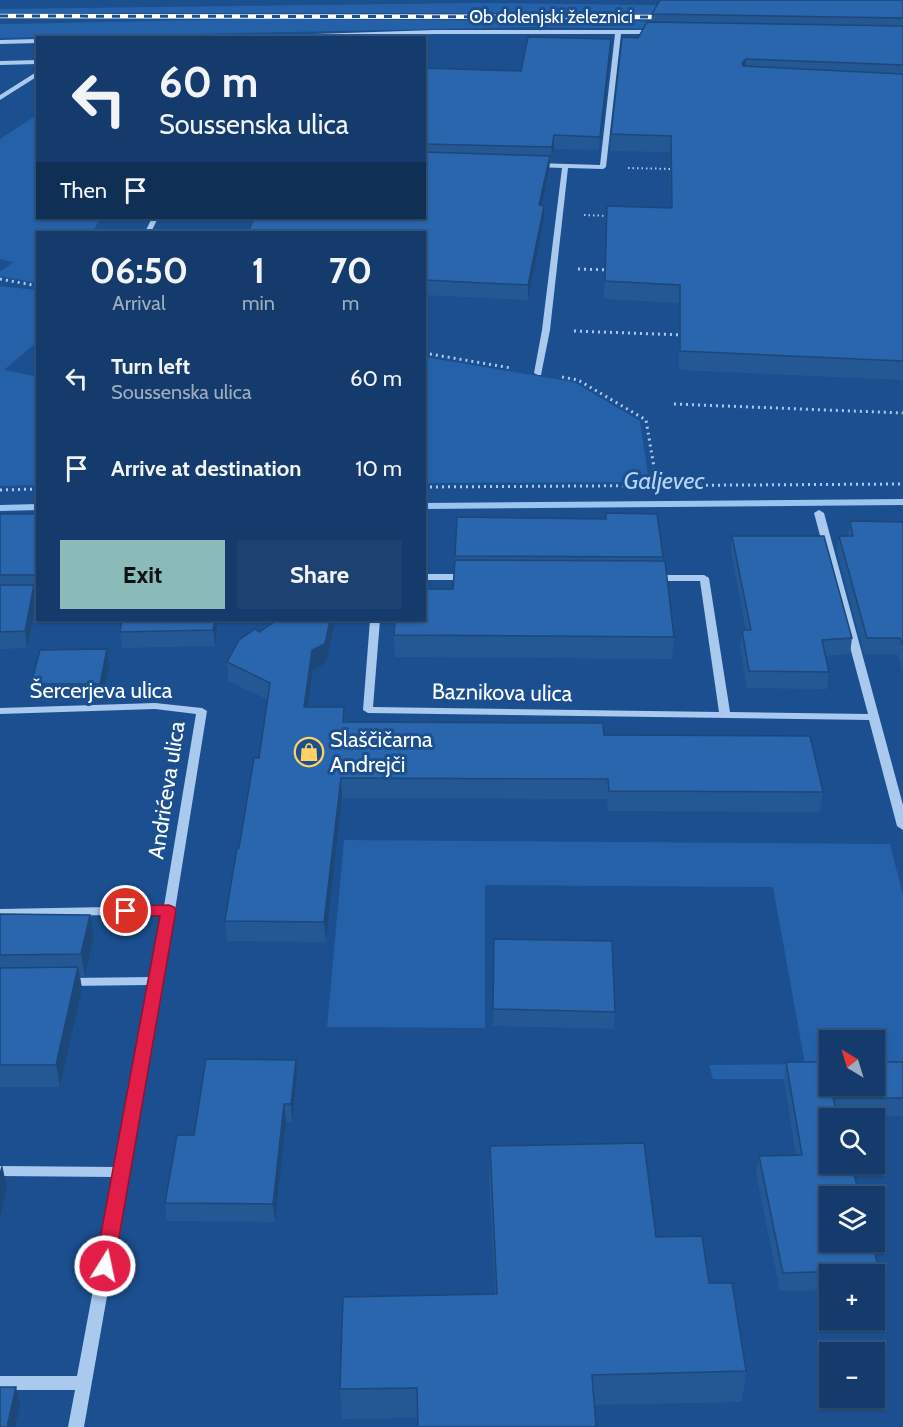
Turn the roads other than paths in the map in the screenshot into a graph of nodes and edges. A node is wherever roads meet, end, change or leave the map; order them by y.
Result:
1 (618, 32) junction
2 (665, 32) edge
3 (293, 36) edge
4 (36, 41) edge
5 (0, 42) edge
6 (36, 62) edge
7 (0, 63) edge
8 (36, 74) edge
9 (0, 98) edge
10 (530, 165) edge
11 (565, 166) junction
12 (538, 373) road end
13 (819, 513) dead end
14 (426, 577) edge
15 (483, 577) edge
16 (646, 578) edge
17 (375, 621) edge
18 (0, 711) edge
19 (202, 711) joint
20 (725, 715) junction
21 (873, 717) junction
22 (903, 826) edge
23 (169, 910) junction
24 (0, 914) edge
25 (156, 981) junction
26 (60, 982) edge
27 (0, 1171) edge
28 (121, 1172) junction
29 (0, 1383) edge
30 (84, 1383) junction
31 (76, 1427) edge

1 - 2 street, Ob dolenjski železnici
1 - 3 street, Ob dolenjski železnici
1 - 11 street
4 - 5 street
6 - 7 street
8 - 9 street
10 - 11 street
11 - 12 street
13 - 21 street
14 - 15 street
16 - 20 street
17 - 20 street, Baznikova ulica
18 - 19 street, Šercerjeva ulica
19 - 23 street, Andrićeva ulica
20 - 21 street, Baznikova ulica
21 - 22 street
23 - 24 street
23 - 25 street, Andrićeva ulica
25 - 26 street
25 - 28 street, Andrićeva ulica
27 - 28 street
28 - 30 street, Andrićeva ulica
29 - 30 street
30 - 31 street, Andrićeva ulica

